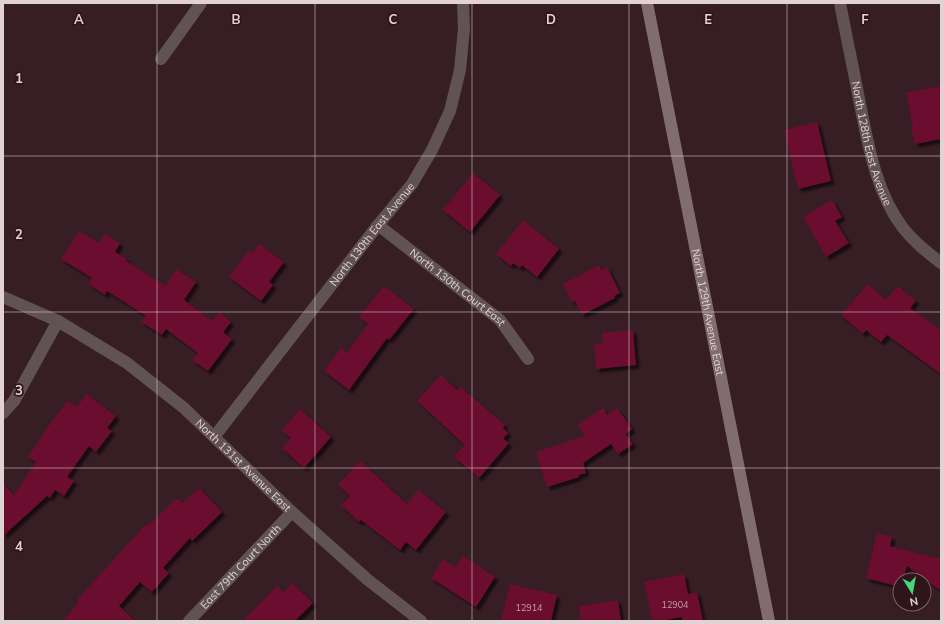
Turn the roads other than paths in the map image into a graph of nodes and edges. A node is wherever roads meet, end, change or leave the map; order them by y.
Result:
1 (201, 3) edge
2 (463, 3) edge
3 (647, 3) edge
4 (840, 3) edge
5 (161, 59) dead end
6 (378, 225) junction
7 (941, 263) edge
8 (3, 297) edge
9 (58, 322) junction
10 (528, 359) dead end
11 (3, 413) edge
12 (214, 436) junction
13 (292, 512) junction
14 (189, 621) edge
15 (422, 621) edge
16 (769, 621) edge

1 - 5 street
2 - 6 street, North 130th East Avenue
3 - 16 main road, North 129th Avenue East
4 - 7 street, North 128th East Avenue
6 - 10 street, North 130th Court East
6 - 12 street, North 130th East Avenue
8 - 9 street, North 131st Avenue East
9 - 11 street
9 - 12 street, North 131st Avenue East
12 - 13 street, North 131st Avenue East
13 - 14 street, East 79th Court North
13 - 15 street, North 131st Avenue East

